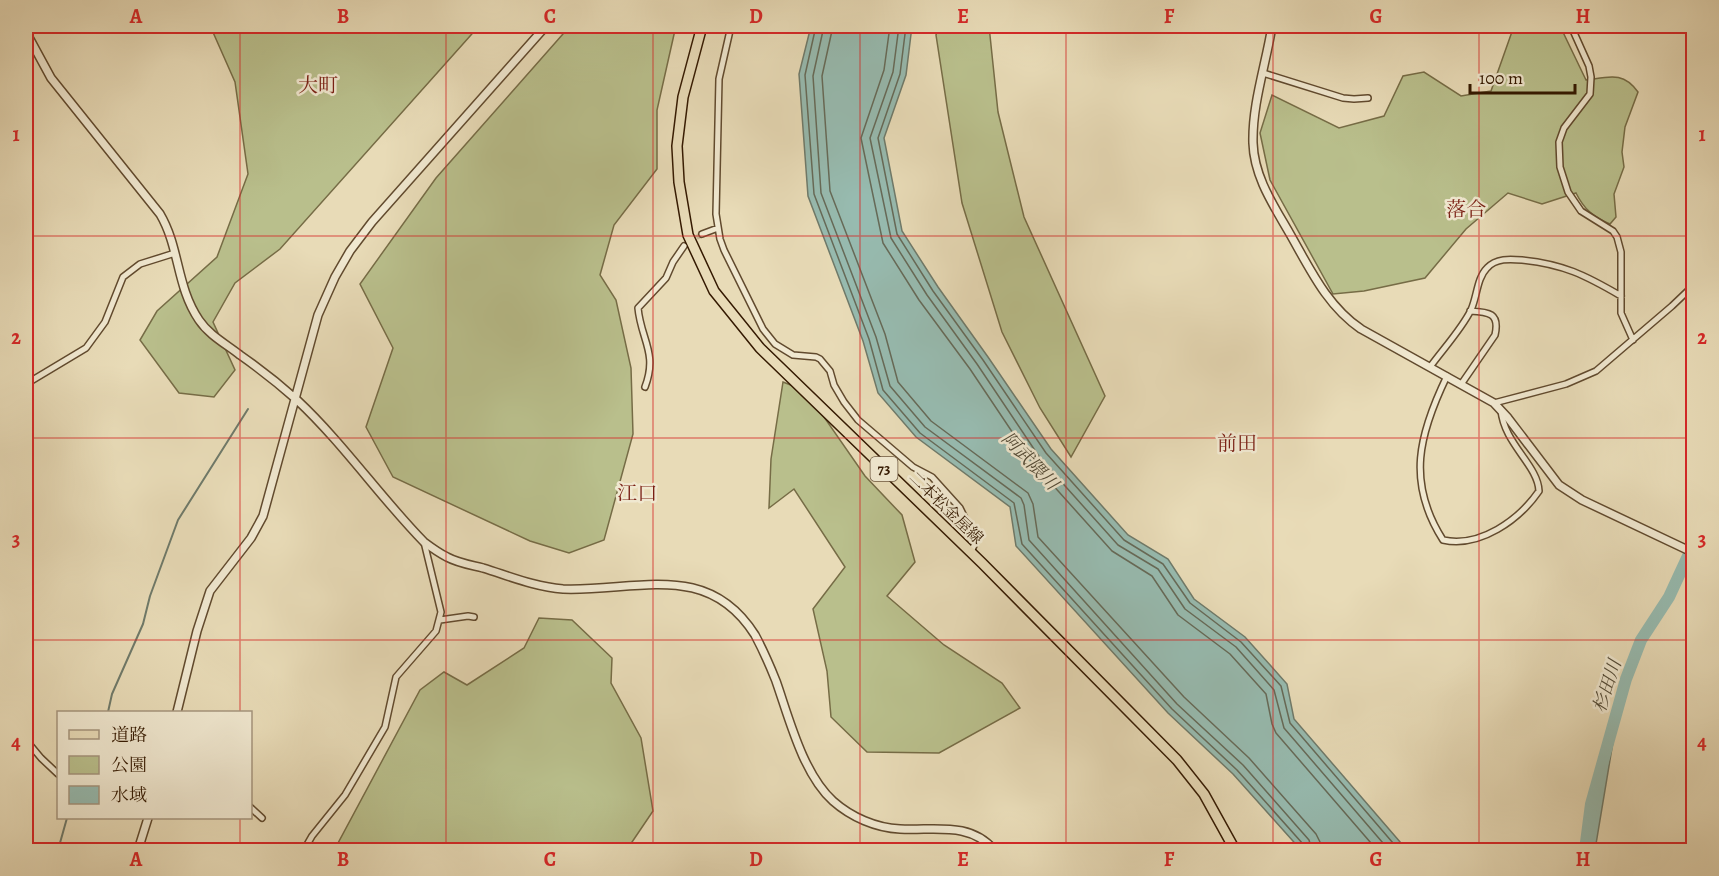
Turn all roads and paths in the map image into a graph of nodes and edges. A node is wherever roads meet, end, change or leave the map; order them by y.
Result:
1 (546, 26) edge
2 (702, 26) edge
3 (731, 26) edge
4 (1272, 26) edge
5 (1571, 26) edge
6 (26, 32) edge
7 (1263, 73) junction
8 (1368, 98) dead end
9 (718, 228) junction
10 (702, 234) tunnel mouth
11 (684, 246) tunnel mouth
12 (175, 253) junction
13 (1694, 285) edge
14 (1621, 296) junction
15 (1470, 311) junction
16 (1633, 340) junction
17 (1430, 367) junction
18 (1448, 376) junction
19 (1462, 383) junction
20 (26, 384) edge
21 (645, 387) dead end
22 (296, 399) junction
23 (1494, 403) junction
24 (1502, 410) junction
25 (424, 542) junction
26 (971, 552) junction
27 (1694, 553) edge
28 (474, 617) dead end
29 (440, 620) junction
30 (177, 711) edge
31 (26, 740) edge
32 (57, 773) edge
33 (252, 809) edge
34 (147, 819) edge
35 (262, 819) dead end
36 (138, 850) edge
37 (304, 850) edge
38 (994, 850) edge
39 (1235, 850) edge

1 - 22 street
2 - 26 main road, 二本松金屋線 / 73
3 - 9 street
4 - 7 street
5 - 14 street
6 - 12 street
7 - 8 street
7 - 17 street
9 - 10 street
9 - 26 street
11 - 21 street
12 - 20 street
12 - 22 street
13 - 16 street
14 - 15 street
14 - 16 street
15 - 17 street
15 - 19 street
16 - 23 street
17 - 18 street
18 - 19 street
18 - 24 street
19 - 23 street
22 - 25 street
22 - 30 street
23 - 24 street
24 - 27 street
25 - 29 street
25 - 38 street
26 - 39 main road, 二本松金屋線 / 73
28 - 29 street
29 - 37 street
31 - 32 street
33 - 35 street
34 - 36 street

